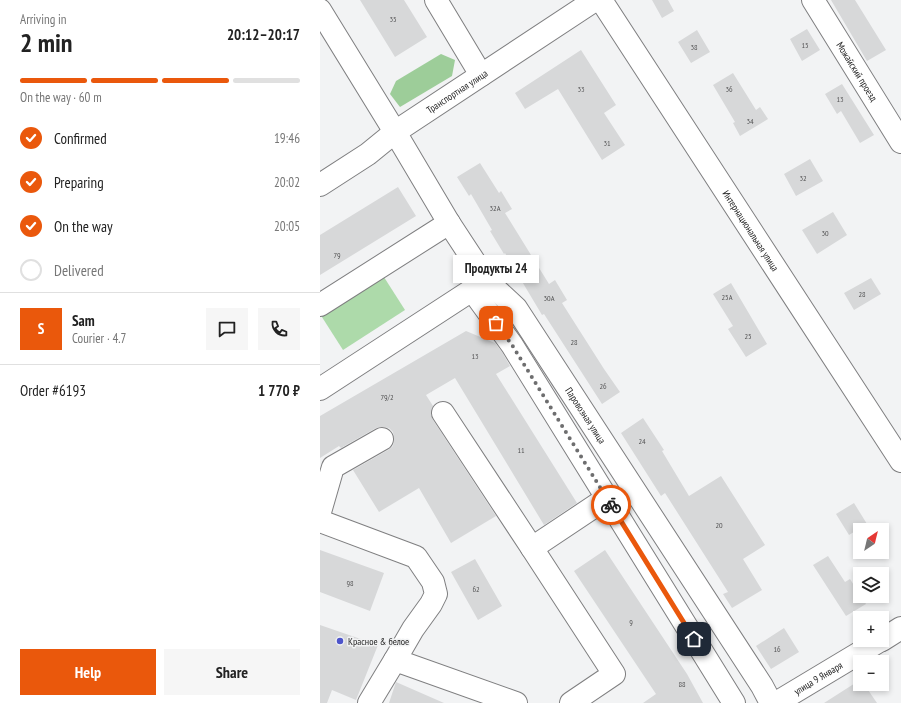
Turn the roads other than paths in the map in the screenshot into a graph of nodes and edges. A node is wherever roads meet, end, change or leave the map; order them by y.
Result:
1 (436, 0) edge
2 (595, 0) edge
3 (601, 0) edge
4 (813, 0) edge
5 (320, 10) edge
6 (481, 75) junction
7 (395, 132) junction
8 (901, 142) edge
9 (320, 185) edge
10 (449, 223) junction
11 (480, 286) junction
12 (320, 305) edge
13 (320, 389) edge
14 (444, 413) dead end
15 (382, 439) dead end
16 (901, 461) edge
17 (607, 498) junction
18 (320, 512) edge
19 (320, 521) edge
20 (532, 548) junction
21 (901, 628) edge
22 (889, 636) edge
23 (870, 647) edge
24 (395, 660) junction
25 (369, 703) edge
26 (516, 703) edge
27 (571, 703) edge
28 (734, 703) edge
29 (771, 703) edge
30 (776, 703) edge

1 - 6 street
2 - 6 street, Транспортная улица
3 - 16 street, Интернациональная улица
4 - 8 street, Можайский проезд
5 - 7 street, Паровозная улица
6 - 7 street, Транспортная улица
7 - 9 street, Транспортная улица
7 - 10 street, Паровозная улица
10 - 11 street, Паровозная улица
10 - 12 street
11 - 13 street
11 - 17 street
11 - 29 street, Паровозная улица
14 - 20 street
15 - 18 street
17 - 20 street
17 - 28 street
19 - 24 street
20 - 27 street
21 - 22 street, улица 9 Января
23 - 30 street, улица 9 Января
24 - 25 street
24 - 26 street

